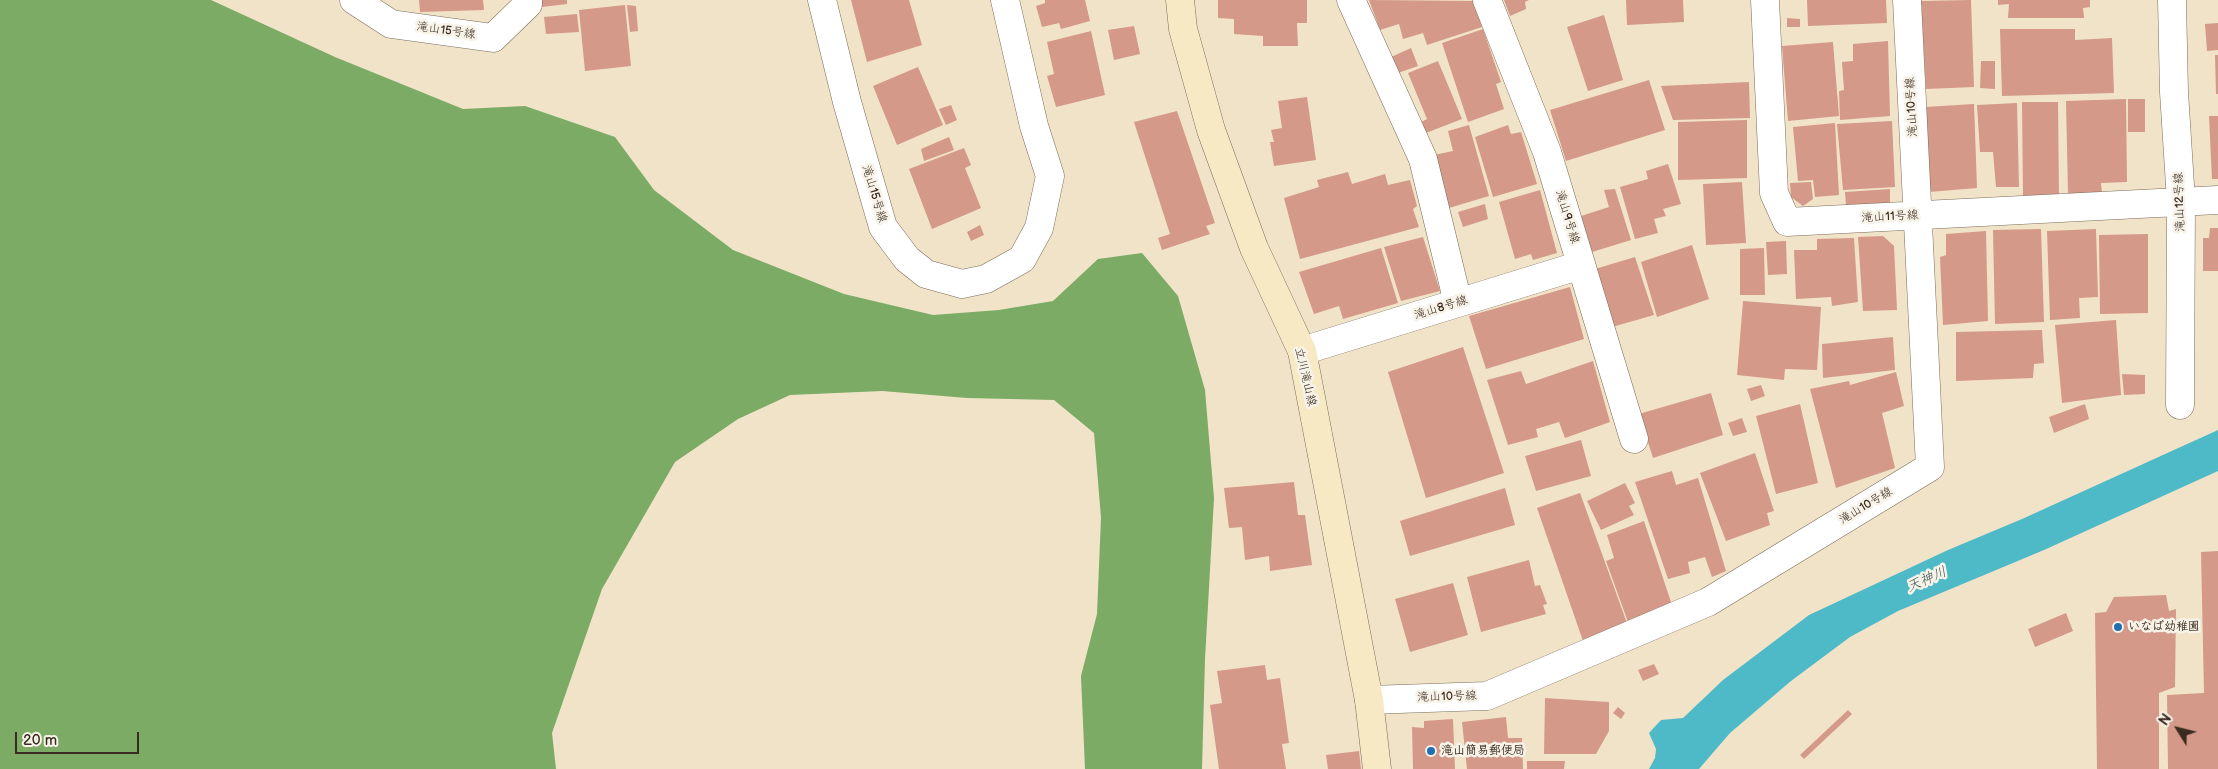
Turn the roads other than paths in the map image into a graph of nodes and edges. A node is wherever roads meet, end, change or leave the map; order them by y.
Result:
1 (354, 0) edge
2 (528, 0) edge
3 (822, 0) edge
4 (1005, 0) edge
5 (1180, 0) edge
6 (1352, 0) edge
7 (1487, 0) edge
8 (1765, 0) edge
9 (1907, 0) edge
10 (2172, 0) edge
11 (2218, 200) edge
12 (2181, 201) junction
13 (1918, 216) junction
14 (1581, 265) junction
15 (1458, 302) junction
16 (1302, 351) junction
17 (2180, 405) dead end
18 (1634, 439) dead end
19 (1370, 700) junction
20 (1377, 769) edge

1 - 2 street, 滝山15号線
3 - 4 street, 滝山15号線
5 - 16 street, 立川滝山線
6 - 15 street
7 - 14 street, 滝山9号線
8 - 13 street, 滝山11号線
9 - 13 street, 滝山10号線
10 - 12 street, 滝山12号線
11 - 12 street, 滝山11号線
12 - 13 street, 滝山11号線
12 - 17 street, 滝山12号線
13 - 19 street, 滝山10号線
14 - 15 street, 滝山8号線
14 - 18 street, 滝山9号線
15 - 16 street, 滝山8号線
16 - 19 street, 立川滝山線
19 - 20 street, 立川滝山線

